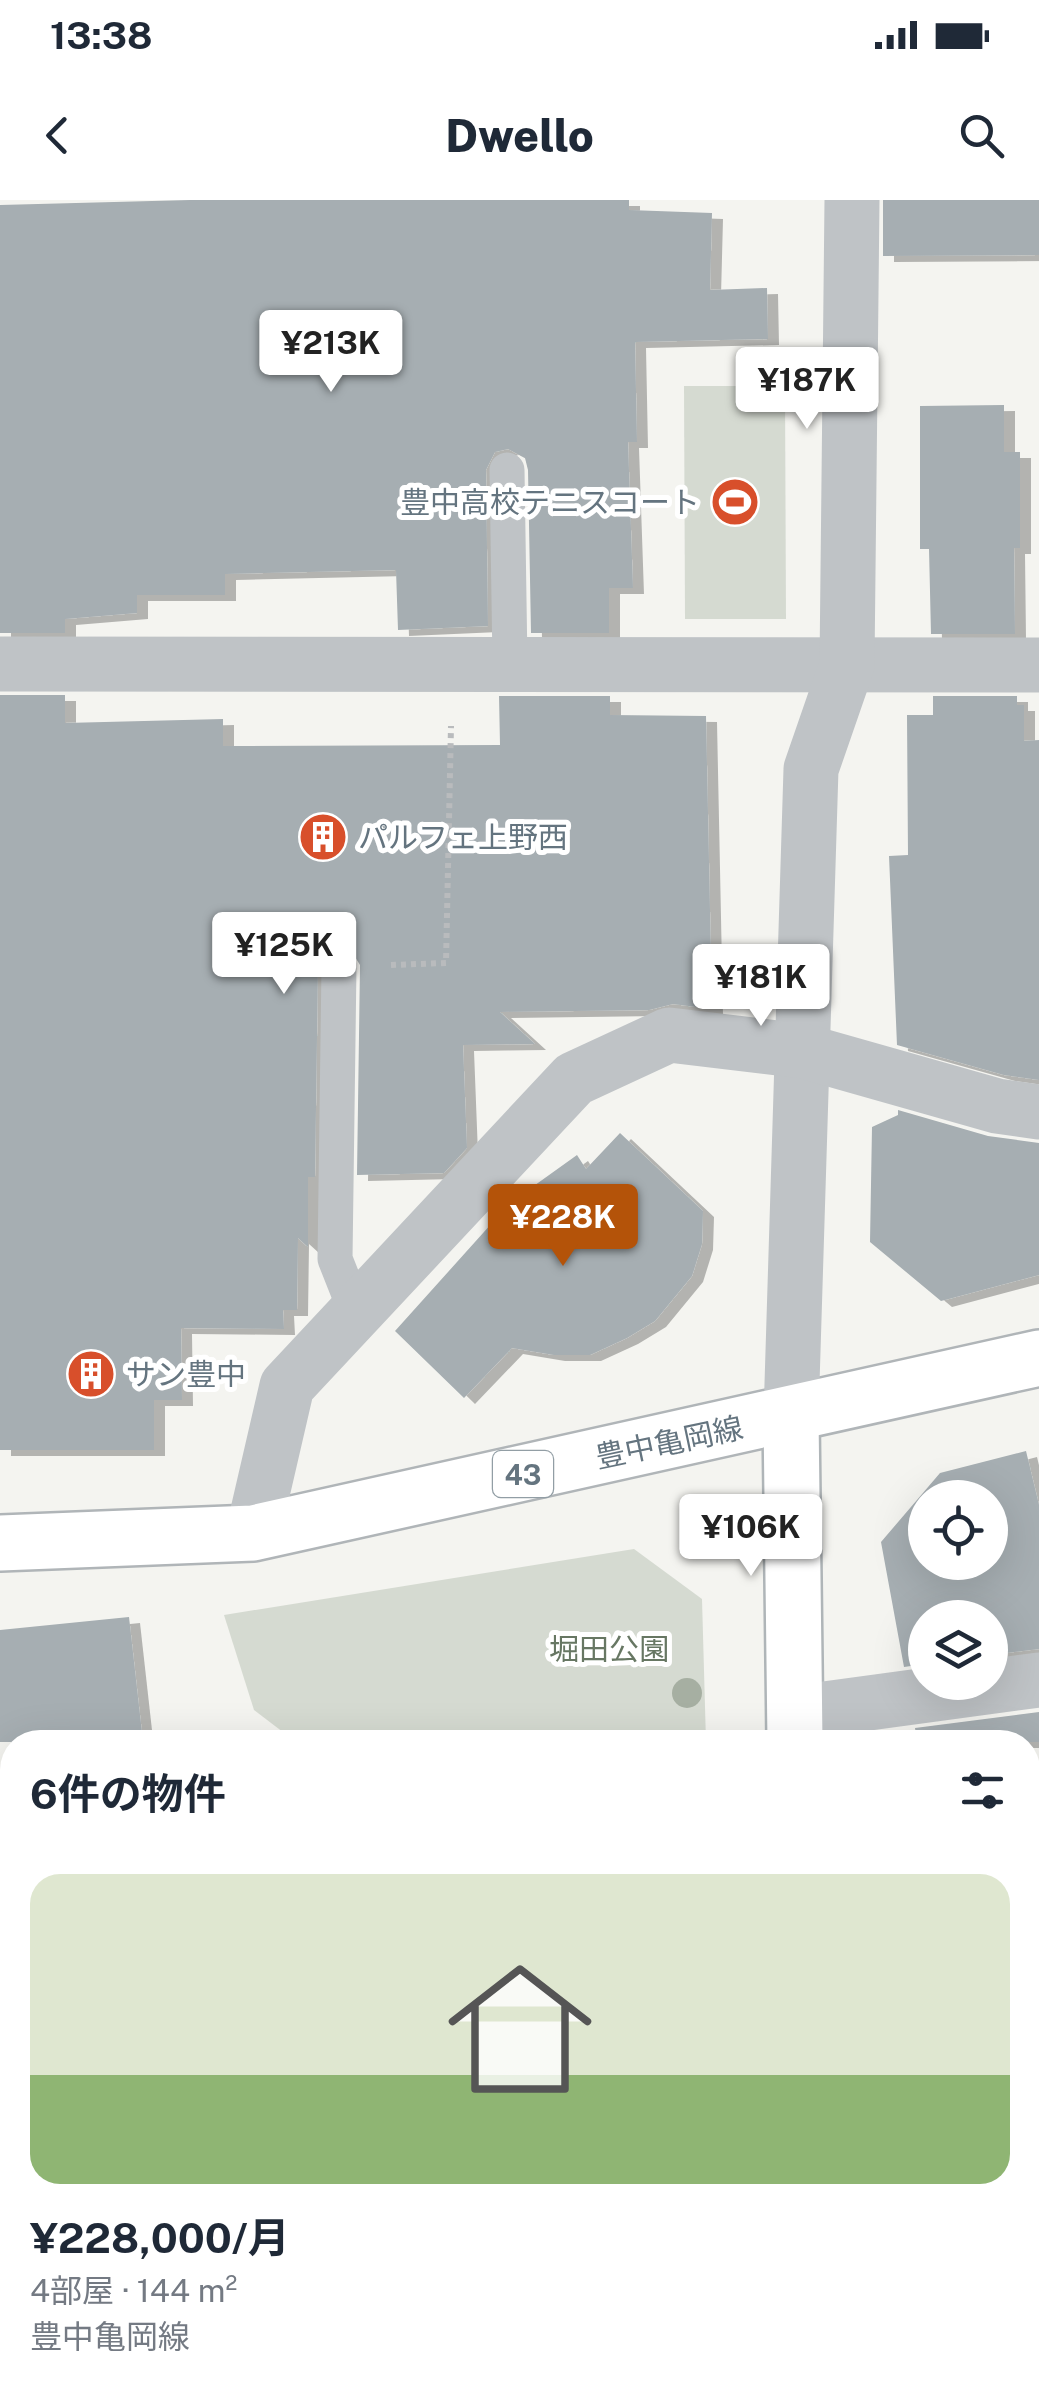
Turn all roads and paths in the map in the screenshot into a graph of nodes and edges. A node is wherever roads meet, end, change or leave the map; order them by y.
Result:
1 (852, 200) edge
2 (506, 470) dead end
3 (0, 664) edge
4 (452, 664) junction
5 (510, 664) junction
6 (847, 665) junction
7 (1039, 665) edge
8 (339, 966) joint
9 (803, 1051) junction
10 (1039, 1112) edge
11 (356, 1312) junction
12 (1039, 1358) edge
13 (792, 1416) junction
14 (254, 1533) junction
15 (0, 1542) edge
16 (1039, 1680) edge
17 (795, 1728) edge

1 - 6 street
2 - 5 lane
3 - 4 street
4 - 5 street
4 - 8 path
5 - 6 street
6 - 7 street
6 - 9 street
8 - 11 lane
9 - 10 street
9 - 11 street
9 - 13 street
11 - 14 street
12 - 13 main road, 豊中亀岡線 / 43
13 - 14 main road, 豊中亀岡線 / 43
13 - 17 main road
14 - 15 main road, 豊中亀岡線 / 43
16 - 17 street

